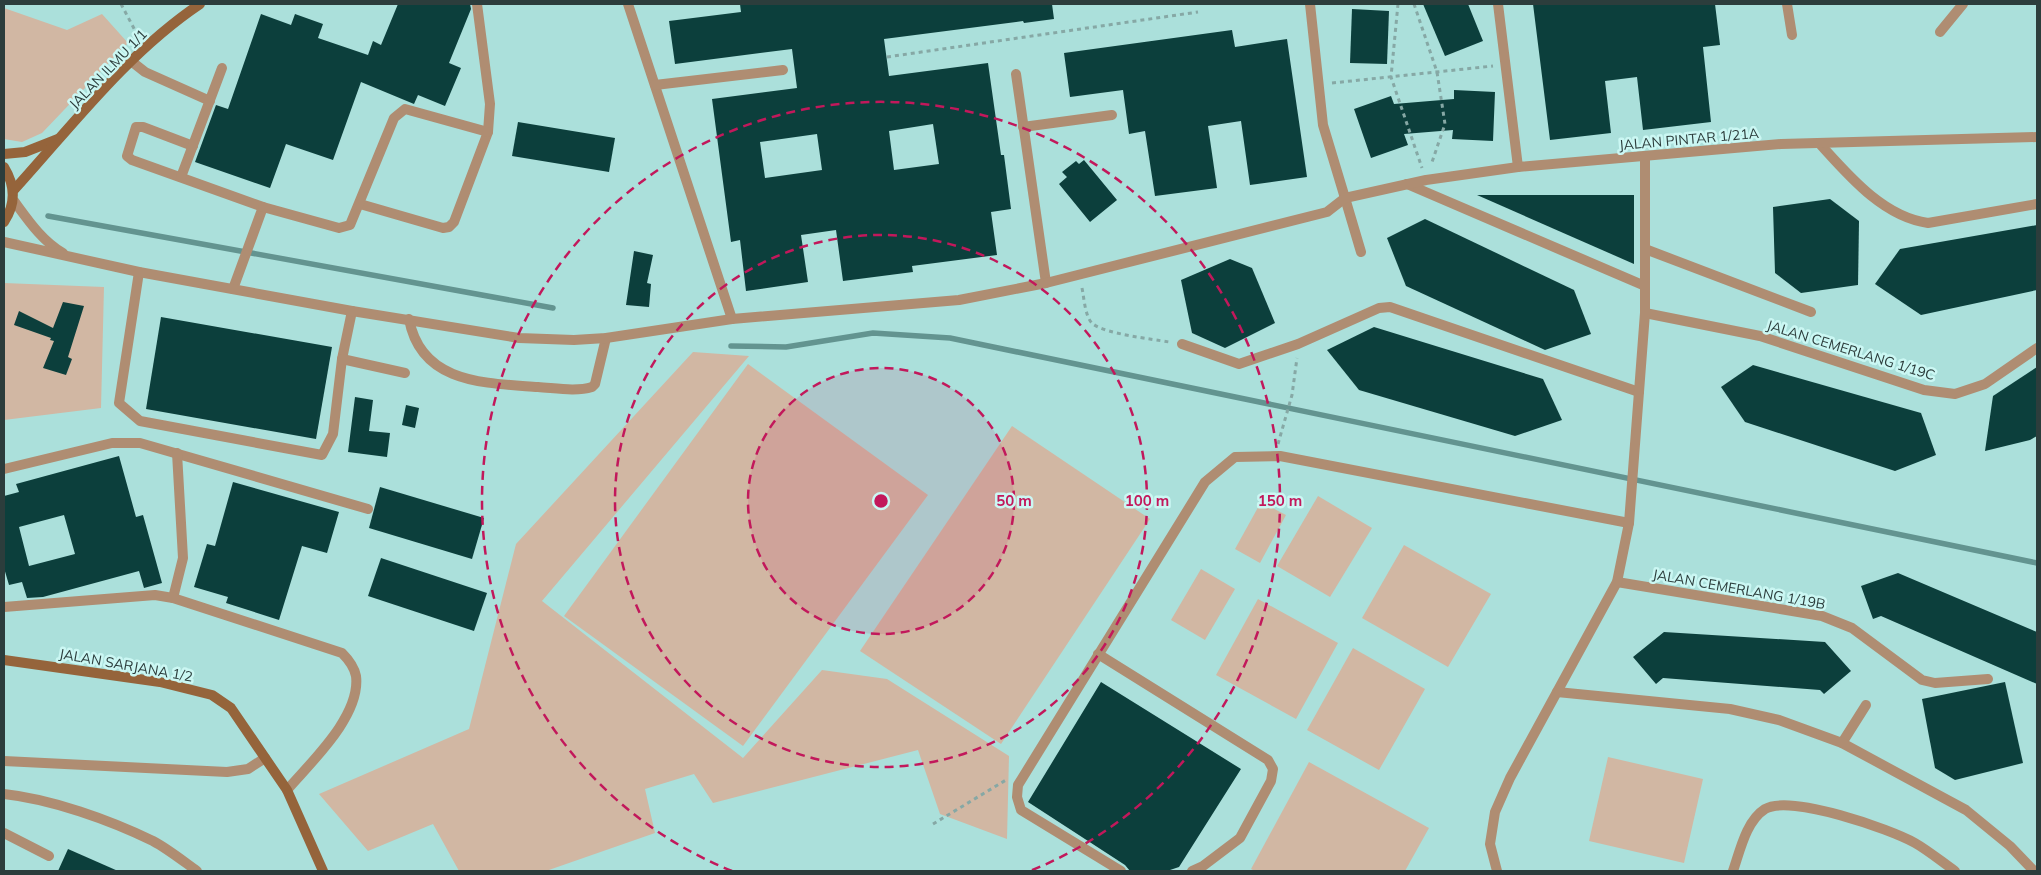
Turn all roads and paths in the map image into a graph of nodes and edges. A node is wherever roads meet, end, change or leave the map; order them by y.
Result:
1 (121, 4) edge
2 (200, 4) edge
3 (477, 4) edge
4 (628, 4) edge
5 (1310, 4) edge
6 (1398, 4) edge
7 (1414, 4) edge
8 (1498, 4) edge
9 (1787, 4) edge
10 (1964, 4) edge
11 (1198, 12) dead end
12 (1940, 32) dead end
13 (1792, 35) dead end
14 (144, 48) junction
15 (887, 57) dead end
16 (131, 60) junction
17 (1506, 65) junction
18 (222, 68) dead end
19 (783, 70) dead end
20 (1437, 72) junction
21 (1016, 74) dead end
22 (1391, 77) junction
23 (1319, 84) junction
24 (655, 85) junction
25 (210, 101) junction
26 (1112, 115) dead end
27 (1023, 127) junction
28 (488, 132) junction
29 (2037, 137) edge
30 (62, 138) junction
31 (1819, 143) junction
32 (193, 146) junction
33 (4, 154) edge
34 (1645, 156) junction
35 (4, 167) edge
36 (1518, 167) junction
37 (181, 178) junction
38 (1426, 180) junction
39 (1407, 184) junction
40 (13, 196) junction
41 (1345, 198) junction
42 (360, 204) junction
43 (2037, 204) edge
44 (263, 207) junction
45 (4, 222) edge
46 (4, 242) edge
47 (1645, 249) junction
48 (1362, 252) dead end
49 (70, 257) junction
50 (139, 272) junction
51 (1078, 275) junction
52 (1046, 283) junction
53 (1645, 286) junction
54 (233, 289) junction
55 (352, 311) junction
56 (1811, 312) dead end
57 (1645, 313) junction
58 (409, 319) junction
59 (732, 319) junction
60 (606, 338) junction
61 (1182, 344) joint
62 (1298, 344) junction
63 (2037, 348) edge
64 (342, 359) junction
65 (405, 373) dead end
66 (1639, 392) junction
67 (1281, 435) dead end
68 (177, 453) junction
69 (4, 469) edge
70 (368, 509) dead end
71 (1629, 523) junction
72 (1617, 582) junction
73 (173, 598) junction
74 (4, 607) edge
75 (1098, 654) junction
76 (4, 660) edge
77 (1988, 679) dead end
78 (1557, 692) junction
79 (1866, 705) dead end
80 (1842, 744) junction
81 (265, 758) junction
82 (4, 762) edge
83 (1030, 765) junction
84 (287, 790) junction
85 (4, 794) edge
86 (933, 824) dead end
87 (4, 833) edge
88 (49, 856) dead end
89 (197, 871) edge
90 (323, 871) edge
91 (1121, 871) edge
92 (1192, 871) edge
93 (1497, 871) edge
94 (1732, 871) edge
95 (1955, 871) edge
96 (2034, 871) edge

1 - 14 path
2 - 14 street, JALAN ILMU 1/1
3 - 28 street
4 - 24 street
5 - 23 street
6 - 22 path
7 - 20 path
8 - 17 street
9 - 13 street
10 - 12 street
11 - 15 path
14 - 16 street, JALAN ILMU 1/1
16 - 25 street
16 - 30 street, JALAN ILMU 1/1
17 - 20 path
17 - 36 street
18 - 25 street
19 - 24 street
20 - 22 path
20 - 38 path
21 - 27 street
22 - 23 path
22 - 38 path
23 - 41 street
24 - 59 street
25 - 32 street
26 - 27 street
27 - 52 street
28 - 42 street
28 - 42 street
29 - 31 street, JALAN PINTAR 1/21A
30 - 33 street, JALAN ILMU 1/1
30 - 40 street, JALAN ILMU 1/1
31 - 34 street, JALAN PINTAR 1/21A
31 - 43 street
32 - 37 street
32 - 37 street
34 - 36 street, JALAN PINTAR 1/21A
34 - 47 street
35 - 40 street
36 - 38 street, JALAN PINTAR 1/21A
37 - 44 street
38 - 39 street, JALAN PINTAR 1/21A
39 - 41 street, JALAN PINTAR 1/21A
39 - 53 street
40 - 45 street, JALAN ILMU 1/1
40 - 49 street
41 - 48 street
41 - 51 street
42 - 44 street
44 - 54 street
46 - 49 street
47 - 53 street
47 - 56 street
49 - 50 street
50 - 54 street
50 - 64 street
51 - 52 street
51 - 61 path
52 - 59 street
53 - 57 street
54 - 55 street
55 - 58 street
55 - 64 street
57 - 63 street, JALAN CEMERLANG 1/19C
57 - 66 street
58 - 60 street
58 - 60 street
59 - 60 street
61 - 62 street
62 - 66 street
62 - 67 path
64 - 65 street
66 - 71 street
68 - 69 street
68 - 70 street
68 - 73 street
71 - 72 street
71 - 75 street
72 - 77 street, JALAN CEMERLANG 1/19B
72 - 78 street
73 - 74 street
73 - 84 street
75 - 83 street
75 - 92 street
76 - 81 street, JALAN SARJANA 1/2
78 - 80 street
78 - 93 street
79 - 80 street
80 - 96 street
81 - 82 street
81 - 84 street, JALAN SARJANA 1/2
83 - 86 path
83 - 91 street
84 - 90 street, JALAN SARJANA 1/2
85 - 89 street
87 - 88 street
94 - 95 street

